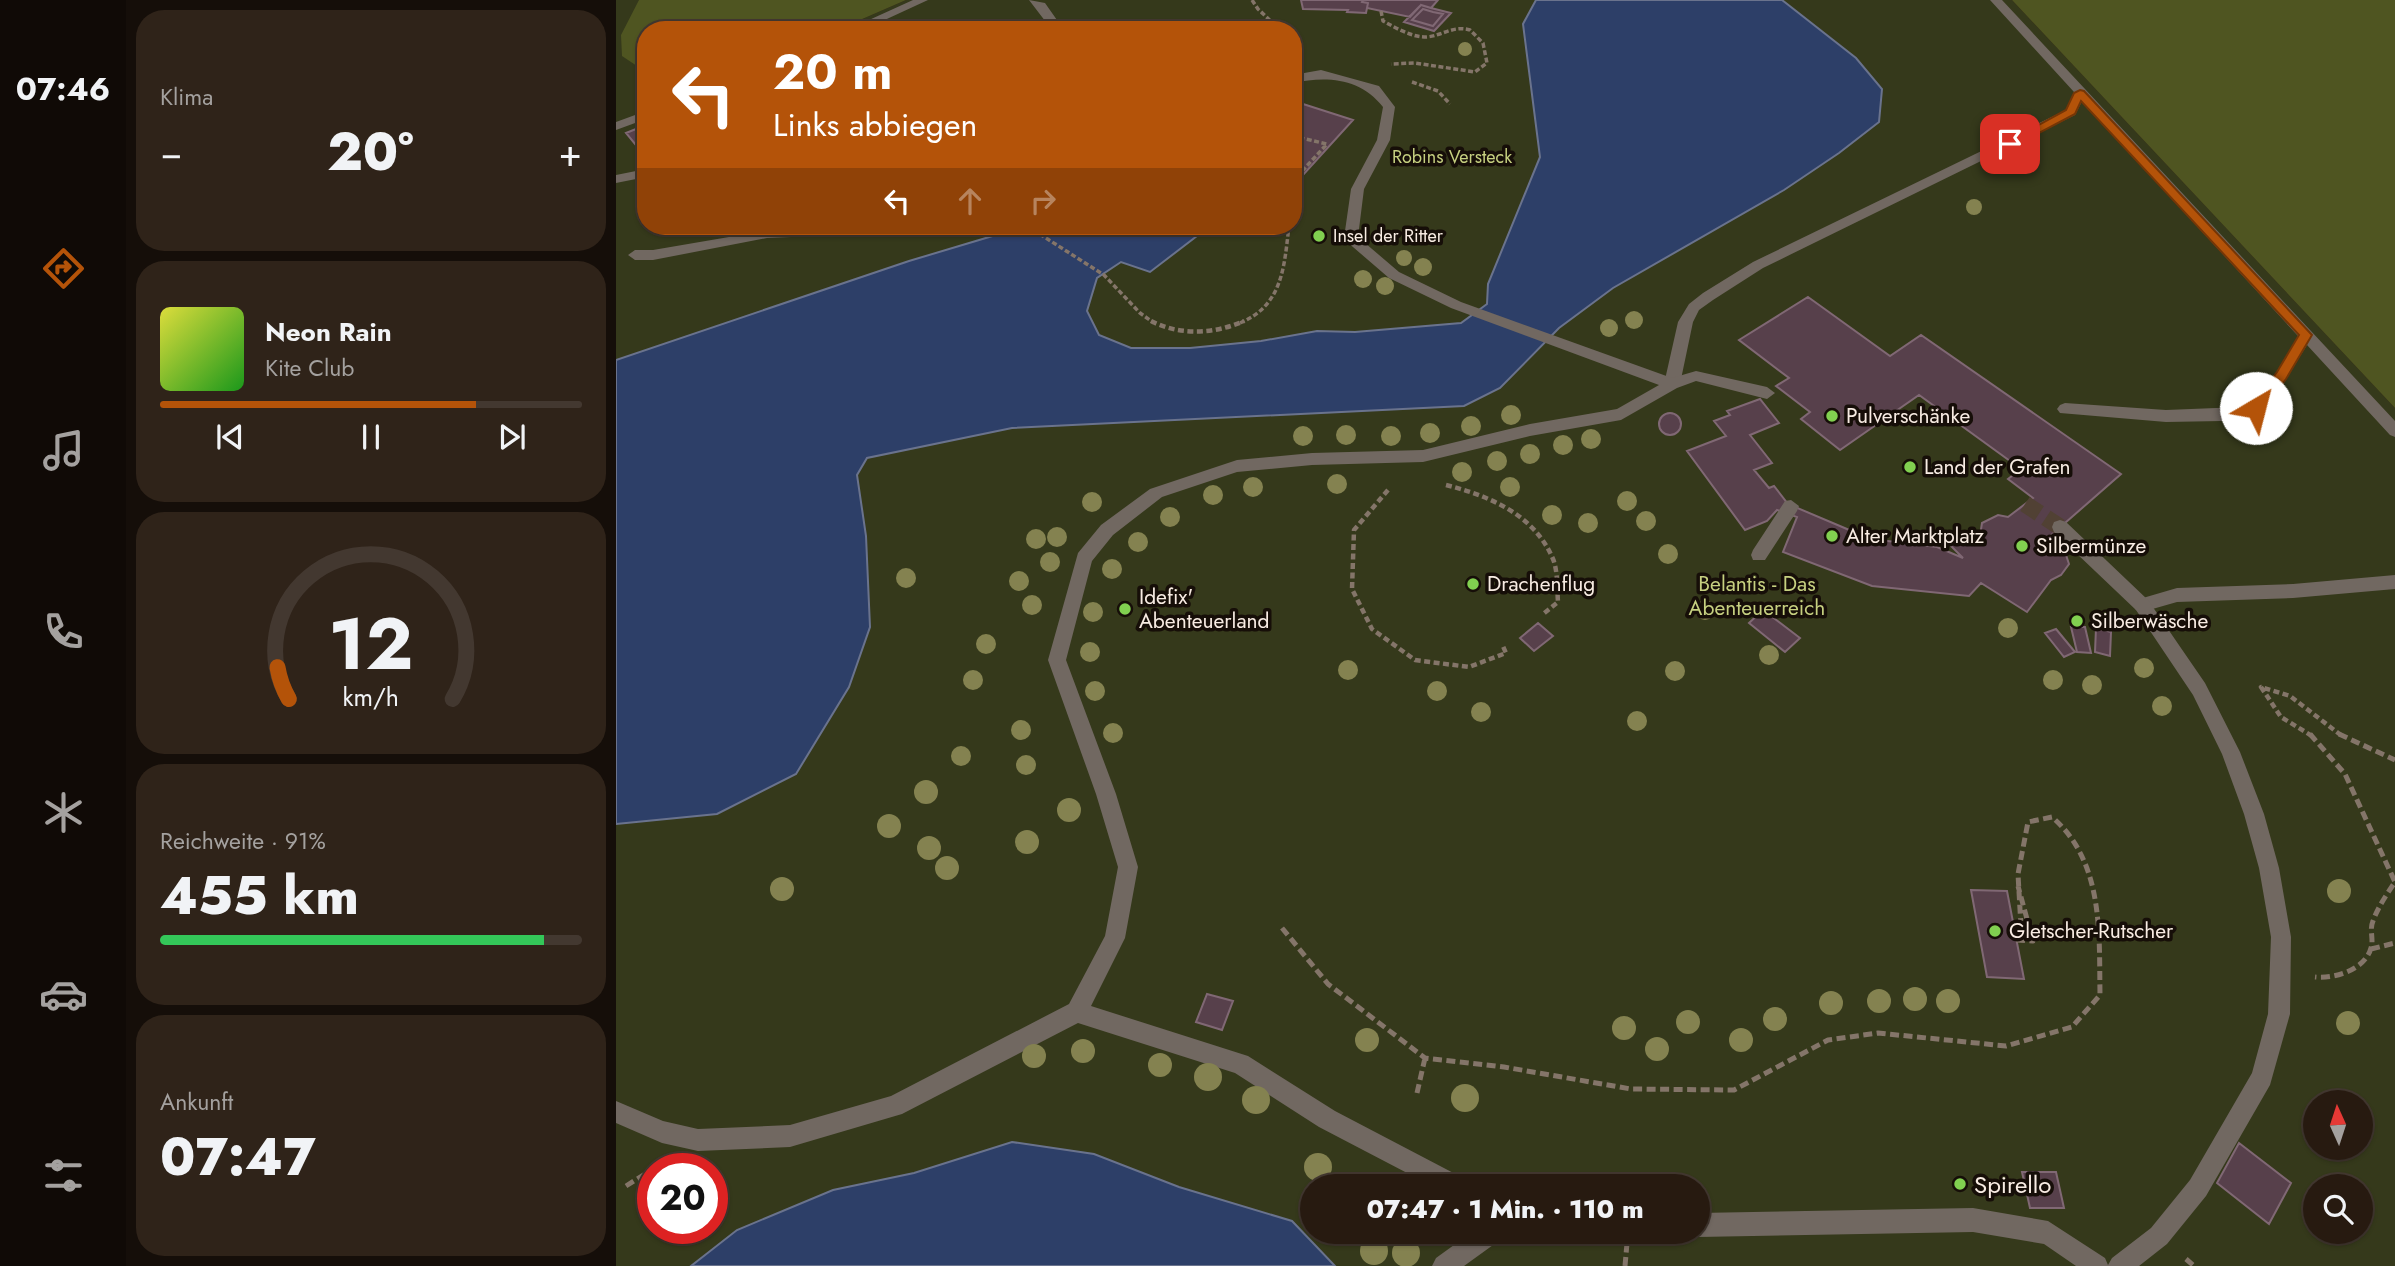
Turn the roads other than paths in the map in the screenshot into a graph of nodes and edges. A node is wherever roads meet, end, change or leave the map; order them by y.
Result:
1 (922, 0) edge
2 (1035, 0) edge
3 (1996, 0) edge
4 (874, 21) edge
5 (1052, 21) edge
6 (1302, 77) edge
7 (2080, 93) junction
8 (637, 119) edge
9 (616, 127) edge
10 (637, 174) edge
11 (616, 178) edge
12 (762, 235) edge
13 (635, 255) dead end
14 (2306, 335) junction
15 (1672, 384) junction
16 (1767, 393) dead end
17 (2065, 409) dead end
18 (2395, 431) edge
19 (1791, 506) dead end
20 (2060, 527) tunnel mouth
21 (1759, 555) dead end
22 (2395, 582) edge
23 (2143, 605) junction
24 (1077, 1012) junction
25 (623, 1115) edge
26 (1432, 1174) edge
27 (1710, 1225) edge
28 (1475, 1244) edge
29 (1444, 1266) edge
30 (2097, 1266) edge
31 (2120, 1266) edge

1 - 4 street
2 - 5 street
3 - 7 street
6 - 15 street
7 - 14 street
7 - 15 street
8 - 9 street
10 - 11 street
12 - 13 street
14 - 17 street
14 - 18 street
15 - 16 street
15 - 24 street
19 - 21 street
20 - 23 street
22 - 23 street
23 - 31 street
24 - 25 street
24 - 26 street
27 - 30 street
28 - 29 street

